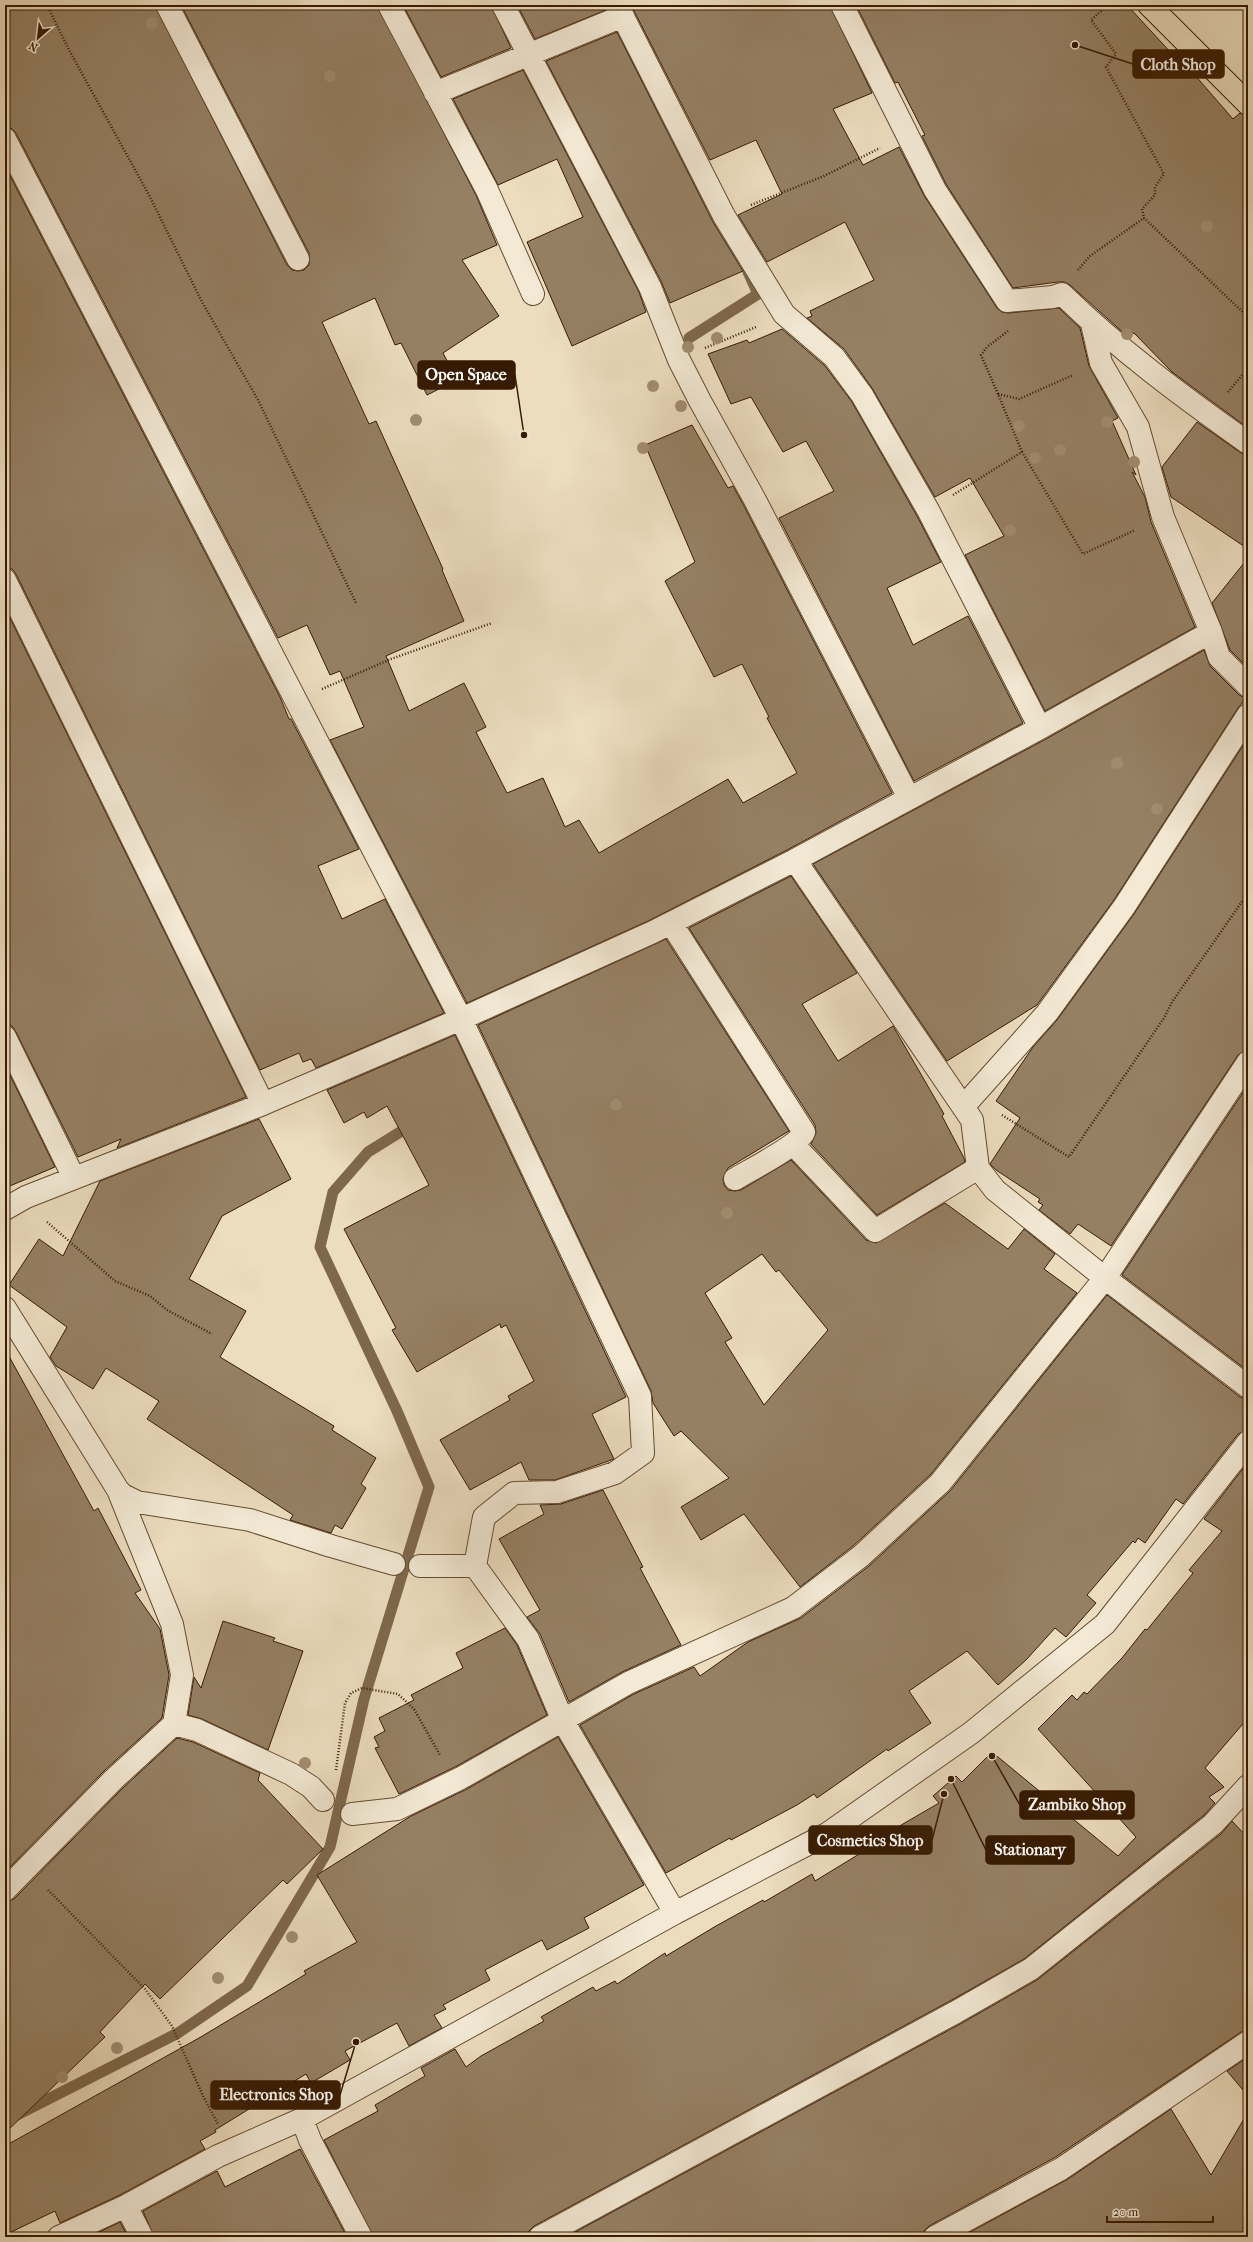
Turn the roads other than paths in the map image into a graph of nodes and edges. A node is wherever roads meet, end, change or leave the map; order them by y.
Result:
1 (167, 5) edge
2 (388, 5) edge
3 (503, 5) edge
4 (842, 5) edge
5 (1149, 5) edge
6 (620, 10) edge
7 (530, 53) junction
8 (434, 93) junction
9 (1248, 104) edge
10 (5, 139) edge
11 (298, 259) dead end
12 (533, 294) dead end
13 (1092, 324) junction
14 (1248, 443) edge
15 (5, 580) edge
16 (1211, 632) junction
17 (1248, 686) edge
18 (1248, 715) edge
19 (1040, 728) junction
20 (909, 798) junction
21 (795, 860) junction
22 (672, 923) junction
23 (461, 1019) junction
24 (5, 1037) edge
25 (1248, 1062) edge
26 (263, 1104) junction
27 (967, 1114) junction
28 (793, 1144) junction
29 (978, 1168) junction
30 (74, 1178) junction
31 (735, 1179) dead end
32 (5, 1209) edge
33 (1105, 1278) junction
34 (5, 1308) edge
35 (1248, 1387) edge
36 (1248, 1442) edge
37 (118, 1490) junction
38 (394, 1564) dead end
39 (420, 1566) dead end
40 (475, 1566) junction
41 (563, 1722) junction
42 (174, 1724) junction
43 (1248, 1786) edge
44 (323, 1800) road end
45 (352, 1814) dead end
46 (5, 1890) edge
47 (675, 1914) junction
48 (1248, 2042) edge
49 (302, 2119) junction
50 (126, 2206) junction
51 (60, 2237) edge
52 (142, 2237) edge
53 (361, 2237) edge
54 (540, 2237) edge
55 (935, 2237) edge

1 - 11 street
2 - 8 street
3 - 7 street
4 - 13 street
5 - 9 main road
6 - 7 street
6 - 19 street
7 - 8 street
7 - 20 street
8 - 12 street
10 - 23 street
13 - 14 street
13 - 16 street
15 - 26 street
16 - 17 street
16 - 19 street
18 - 27 street
19 - 20 street
20 - 21 street
21 - 22 street
21 - 27 street
22 - 23 street
22 - 28 street
23 - 26 street
23 - 40 street
24 - 30 street
25 - 33 street
26 - 30 street
27 - 29 street
28 - 29 street
28 - 31 street
29 - 33 street
30 - 32 street
33 - 35 street
33 - 41 street
34 - 37 street
36 - 47 street
37 - 38 street
37 - 42 street
39 - 40 street
40 - 41 street
41 - 45 street
41 - 47 street
42 - 44 street
42 - 46 street
43 - 54 street
47 - 49 street
48 - 55 street
49 - 50 street
49 - 53 street
50 - 51 street
50 - 52 street

